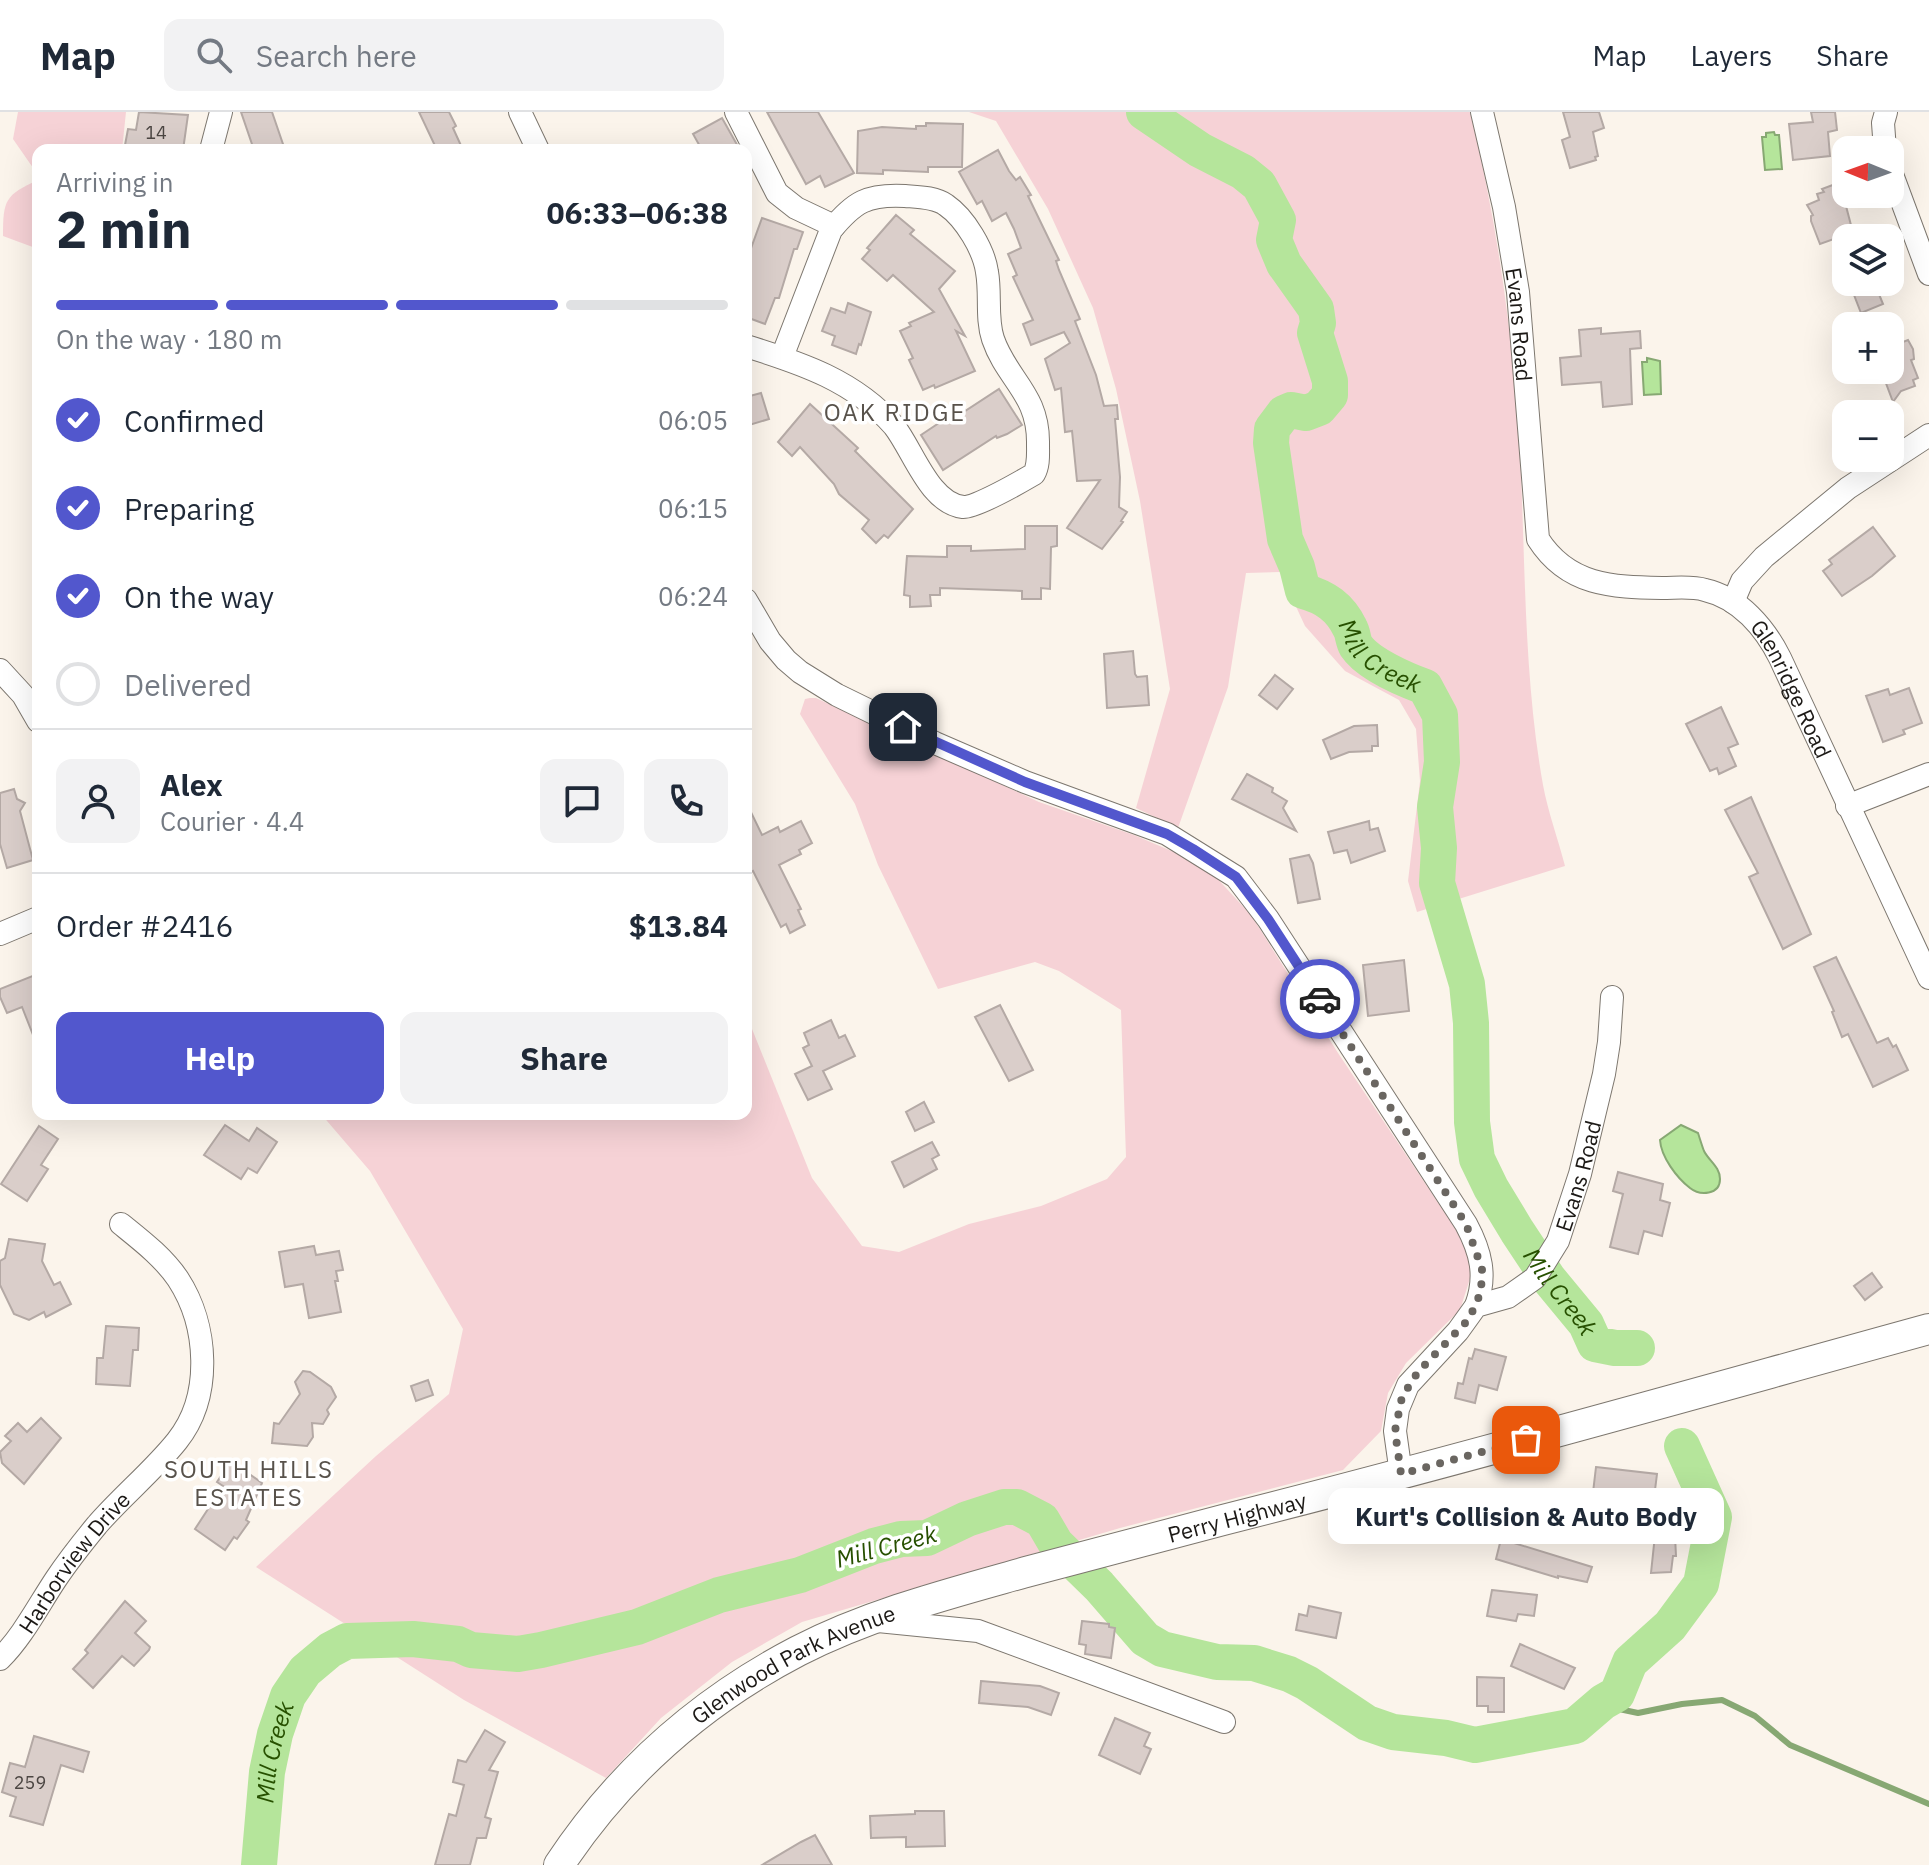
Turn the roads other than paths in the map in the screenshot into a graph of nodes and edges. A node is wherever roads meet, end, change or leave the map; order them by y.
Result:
1 (221, 112) edge
2 (520, 112) edge
3 (736, 112) edge
4 (1482, 112) edge
5 (1886, 112) edge
6 (1884, 136) edge
7 (213, 144) edge
8 (535, 144) edge
9 (1904, 207) edge
10 (834, 226) junction
11 (1929, 274) edge
12 (752, 348) edge
13 (782, 357) junction
14 (1929, 435) edge
15 (1538, 539) joint
16 (1733, 602) junction
17 (752, 610) edge
18 (0, 670) edge
19 (32, 711) edge
20 (1929, 774) edge
21 (1847, 806) junction
22 (32, 921) edge
23 (0, 934) edge
24 (1929, 978) edge
25 (1612, 997) dead end
26 (121, 1224) dead end
27 (1476, 1306) junction
28 (1929, 1329) edge
29 (1401, 1474) junction
30 (869, 1620) junction
31 (0, 1659) edge
32 (1224, 1722) dead end
33 (559, 1865) edge

1 - 7 street
2 - 8 street
3 - 10 street
4 - 15 street, Evans Road
5 - 6 street
9 - 11 street
10 - 13 street
10 - 13 street
12 - 13 street
14 - 16 street
15 - 16 street, Glenridge Road
16 - 21 street, Glenridge Road
17 - 27 street
18 - 19 street
20 - 21 street
21 - 24 street, Glenridge Road
22 - 23 street
25 - 27 street, Evans Road
26 - 31 street, Harborview Drive
27 - 29 street
28 - 29 main road, Perry Highway
29 - 30 main road, Perry Highway
30 - 32 street, Glenwood Park Avenue
30 - 33 main road, Glenwood Park Avenue

